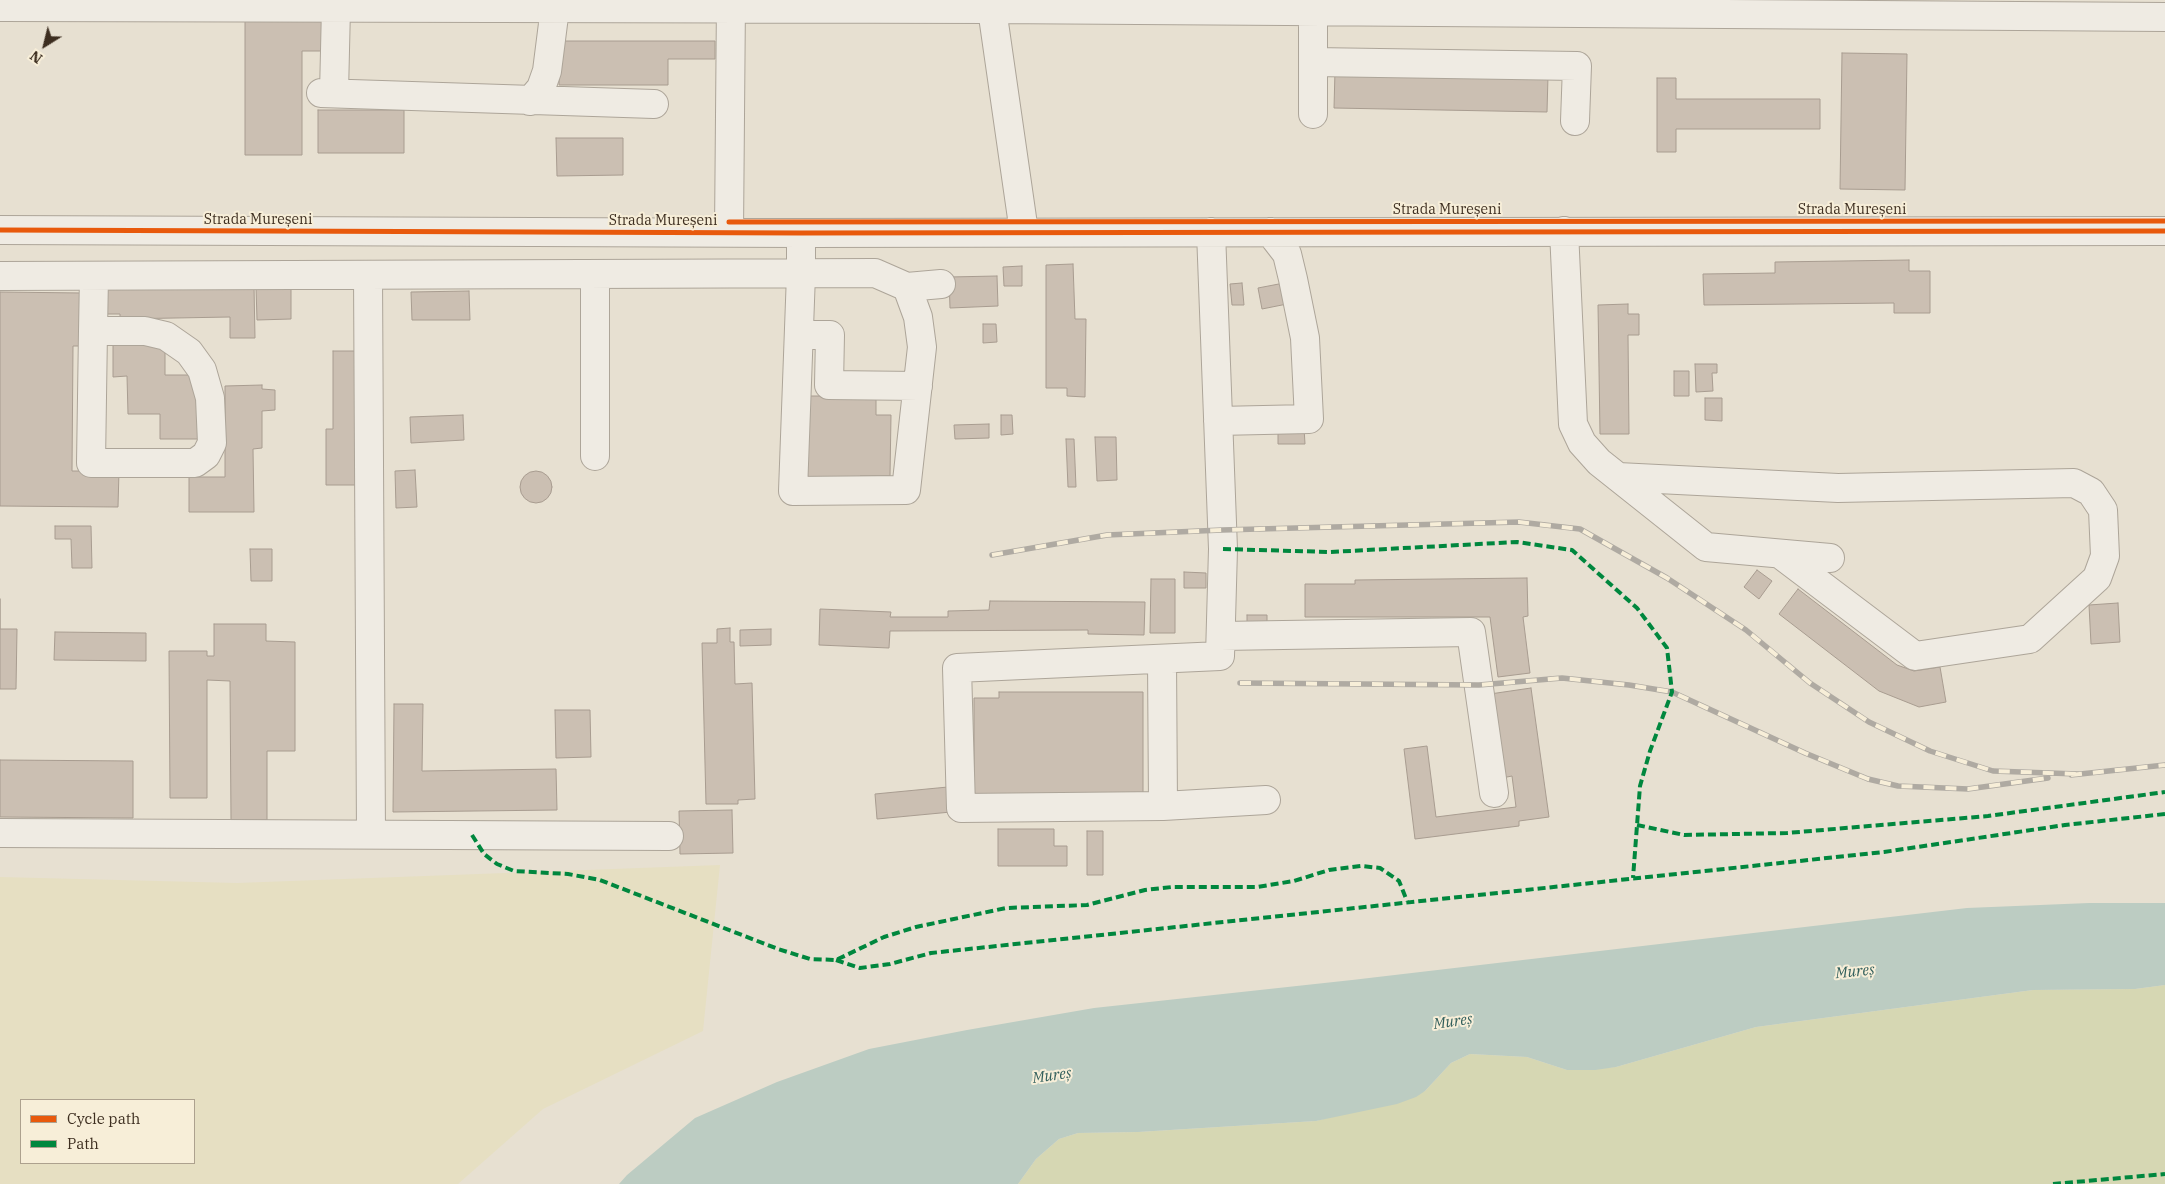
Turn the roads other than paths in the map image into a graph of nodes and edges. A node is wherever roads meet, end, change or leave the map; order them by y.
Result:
1 (103, 4) edge
2 (731, 4) edge
3 (1217, 5) edge
4 (0, 7) edge
5 (336, 8) junction
6 (555, 8) junction
7 (1943, 8) edge
8 (2094, 8) edge
9 (992, 9) junction
10 (1314, 12) junction
11 (2165, 17) edge
12 (1314, 62) junction
13 (530, 101) junction
14 (654, 104) dead end
15 (1313, 114) dead end
16 (1575, 121) dead end
17 (0, 230) edge
18 (1564, 231) junction
19 (2165, 231) edge
20 (729, 232) junction
21 (1024, 232) junction
22 (1211, 232) junction
23 (1270, 232) junction
24 (801, 233) junction
25 (802, 274) junction
26 (368, 275) junction
27 (595, 275) junction
28 (0, 276) edge
29 (94, 276) junction
30 (941, 284) dead end
31 (907, 287) junction
32 (93, 332) junction
33 (799, 335) junction
34 (918, 386) junction
35 (1218, 421) junction
36 (595, 456) dead end
37 (1618, 477) junction
38 (1780, 554) junction
39 (1830, 558) dead end
40 (1221, 636) junction
41 (1162, 659) junction
42 (1494, 794) dead end
43 (1266, 800) dead end
44 (1163, 806) junction
45 (0, 833) edge
46 (371, 834) junction
47 (669, 836) dead end

1 - 4 street
1 - 5 street
2 - 6 street
2 - 9 street
2 - 20 street
3 - 9 street
3 - 10 street
5 - 6 street
5 - 13 street
6 - 13 street
7 - 8 street
7 - 10 street
8 - 11 street
9 - 21 street
10 - 12 street
12 - 15 street
12 - 16 street
13 - 14 street
17 - 20 street, Strada Mureșeni
18 - 19 street, Strada Mureșeni
18 - 23 street, Strada Mureșeni
18 - 37 street
20 - 24 street, Strada Mureșeni
21 - 22 street, Strada Mureșeni
21 - 24 street, Strada Mureșeni
22 - 23 street, Strada Mureșeni
22 - 35 street
23 - 35 street
24 - 25 street
25 - 27 street
25 - 31 street
25 - 33 street
26 - 27 street
26 - 29 street
26 - 46 street
27 - 36 street
28 - 29 street
29 - 32 street
30 - 31 street
31 - 34 street
32 - 32 street
33 - 34 street
33 - 34 street
35 - 40 street
37 - 38 street
37 - 38 street
38 - 39 street
40 - 41 street
40 - 42 street
41 - 44 street
41 - 44 street
43 - 44 street
45 - 46 street
46 - 47 street

